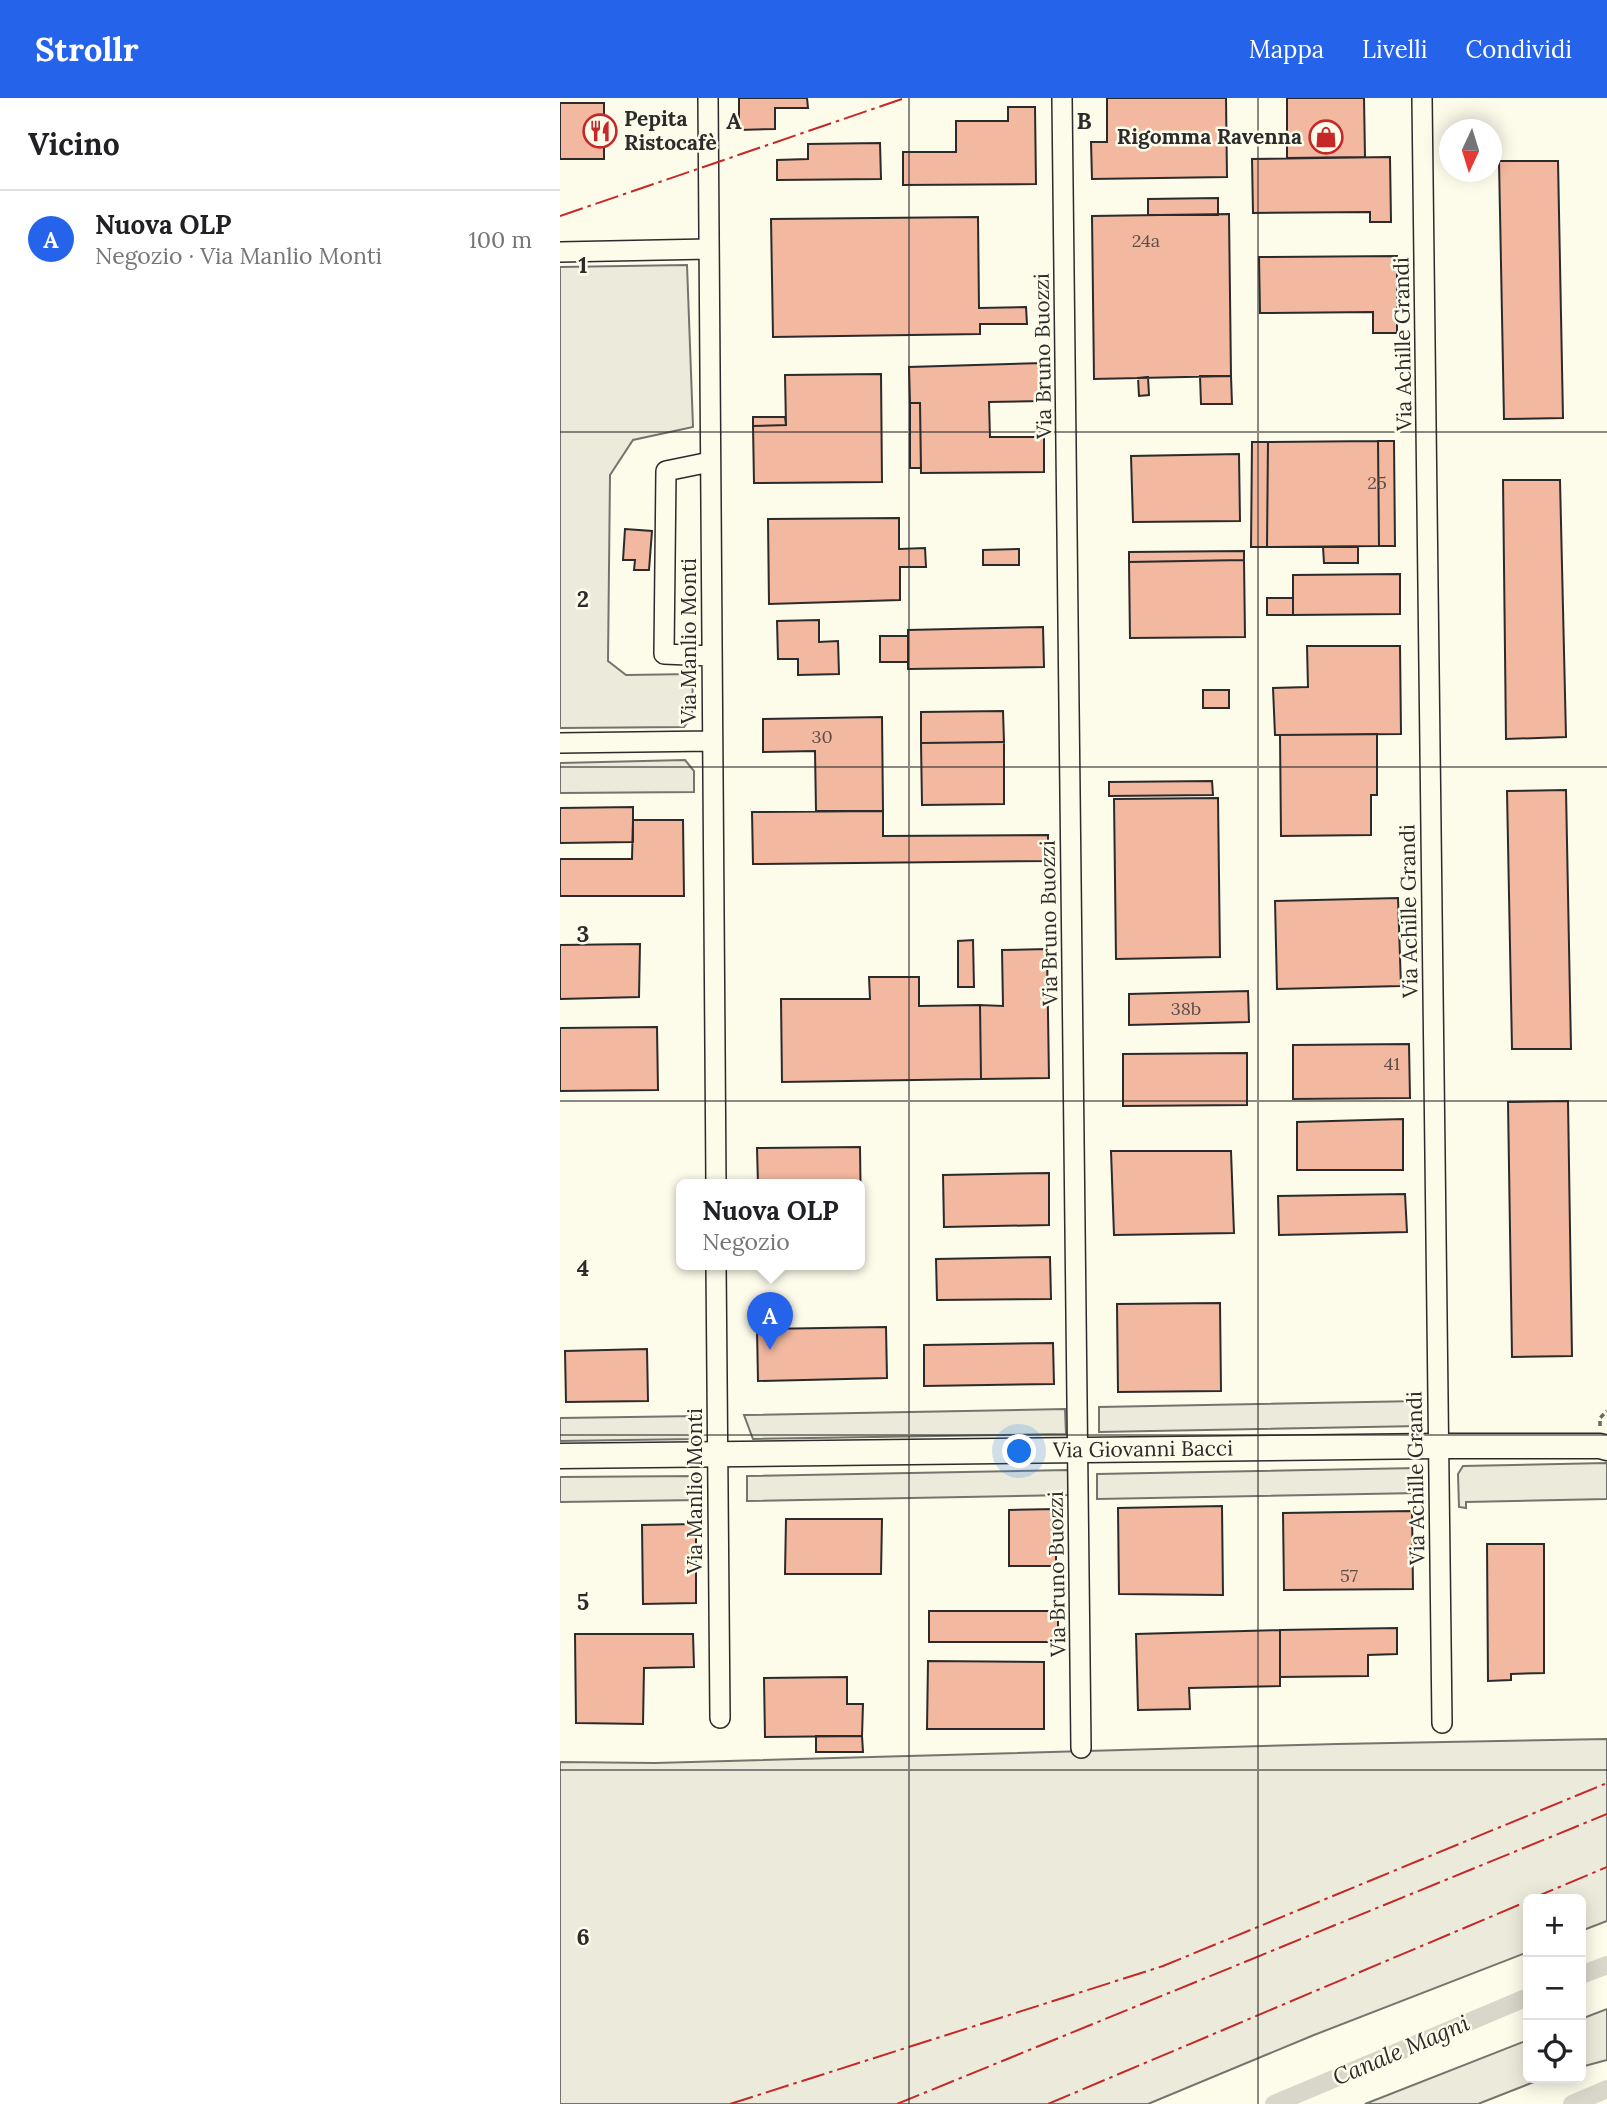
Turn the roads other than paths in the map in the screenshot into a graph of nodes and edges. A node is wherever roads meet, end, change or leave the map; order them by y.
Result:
1 (708, 98) edge
2 (1062, 98) edge
3 (1422, 98) edge
4 (709, 249) junction
5 (560, 252) edge
6 (710, 462) junction
7 (712, 656) junction
8 (712, 741) junction
9 (560, 743) edge
10 (716, 1179) edge
11 (716, 1270) edge
12 (1438, 1446) junction
13 (1605, 1446) edge
14 (1078, 1450) junction
15 (718, 1454) junction
16 (560, 1456) edge
17 (720, 1718) dead end
18 (1442, 1723) dead end
19 (1081, 1748) dead end

1 - 4 street, Via Manlio Monti
2 - 14 street, Via Bruno Buozzi
3 - 12 street, Via Achille Grandi
4 - 5 street
4 - 6 street, Via Manlio Monti
6 - 7 street, Via Manlio Monti
6 - 7 street
7 - 8 street, Via Manlio Monti
8 - 9 street
8 - 10 street, Via Manlio Monti
11 - 15 street, Via Manlio Monti
12 - 13 main road, Via Giovanni Bacci
12 - 14 main road, Via Giovanni Bacci
12 - 18 street, Via Achille Grandi
14 - 15 main road, Via Giovanni Bacci
14 - 19 street, Via Bruno Buozzi
15 - 16 main road, Via Giovanni Bacci
15 - 17 street, Via Manlio Monti

